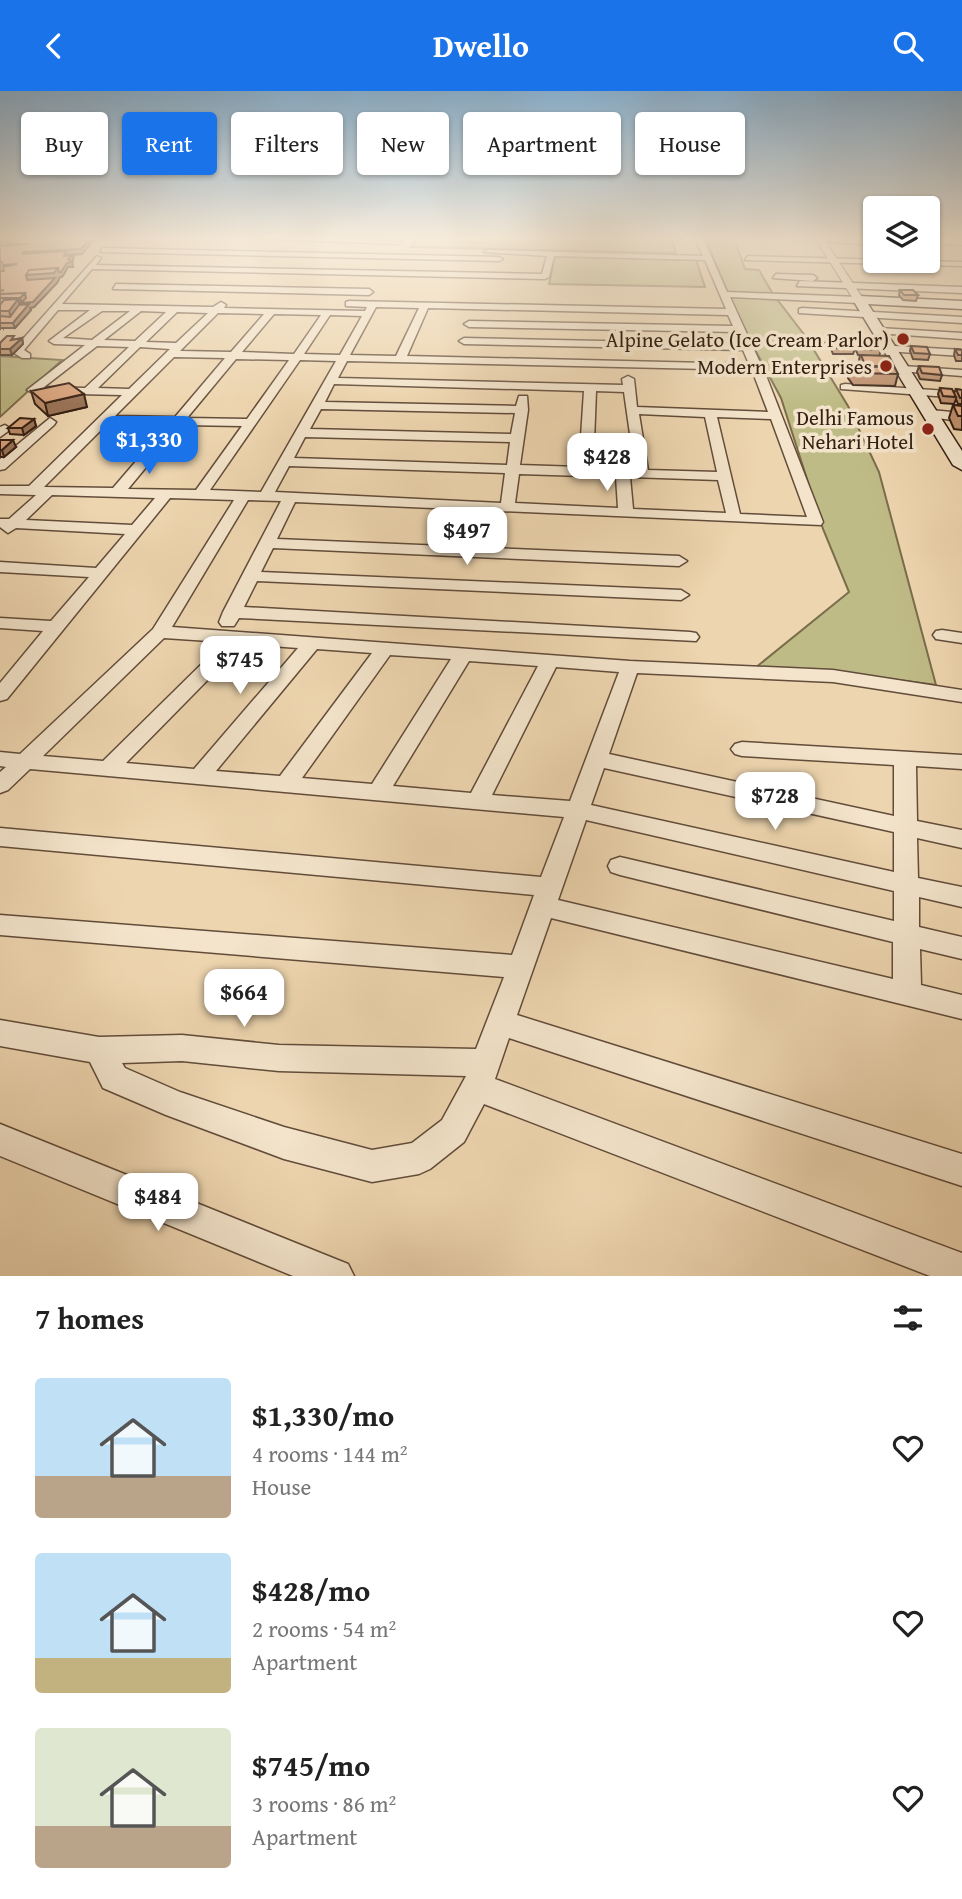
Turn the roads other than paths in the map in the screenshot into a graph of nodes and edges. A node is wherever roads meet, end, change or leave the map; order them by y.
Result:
1 (67, 293) edge
2 (234, 293) edge
3 (357, 293) edge
4 (856, 293) edge
5 (723, 294) joint
6 (461, 295) dead end
7 (228, 299) junction
8 (859, 300) junction
9 (351, 303) junction
10 (425, 305) junction
11 (962, 305) edge
12 (86, 306) junction
13 (103, 306) junction
14 (457, 306) junction
15 (474, 306) junction
16 (56, 307) junction
17 (141, 307) junction
18 (176, 308) junction
19 (217, 309) junction
20 (371, 309) junction
21 (616, 309) junction
22 (272, 310) junction
23 (802, 311) dead end
24 (328, 312) junction
25 (731, 312) junction
26 (869, 314) junction
27 (962, 320) edge
28 (469, 324) junction
29 (618, 327) junction
30 (739, 329) junction
31 (879, 331) junction
32 (962, 336) edge
33 (464, 341) junction
34 (95, 343) junction
35 (622, 344) junction
36 (827, 345) dead end
37 (135, 346) junction
38 (747, 347) junction
39 (891, 349) junction
40 (175, 350) junction
41 (962, 353) edge
42 (26, 356) dead end
43 (234, 356) junction
44 (297, 357) junction
45 (343, 358) junction
46 (400, 359) junction
47 (458, 361) junction
48 (529, 362) junction
49 (625, 364) junction
50 (756, 367) junction
51 (903, 369) junction
52 (962, 373) edge
53 (331, 381) junction
54 (525, 387) junction
55 (845, 387) dead end
56 (590, 388) junction
57 (629, 390) junction
58 (87, 392) junction
59 (132, 392) junction
60 (917, 392) junction
61 (962, 395) edge
62 (317, 405) junction
63 (522, 410) junction
64 (632, 410) junction
65 (710, 413) junction
66 (931, 414) junction
67 (775, 416) junction
68 (962, 417) edge
69 (104, 419) junction
70 (178, 421) junction
71 (50, 422) dead end
72 (250, 423) junction
73 (302, 433) junction
74 (517, 438) junction
75 (956, 444) edge
76 (285, 462) junction
77 (962, 465) edge
78 (0, 466) edge
79 (513, 468) junction
80 (586, 471) junction
81 (623, 472) junction
82 (642, 473) junction
83 (724, 476) junction
84 (0, 491) edge
85 (32, 491) junction
86 (49, 491) junction
87 (117, 493) junction
88 (166, 494) junction
89 (200, 495) junction
90 (243, 496) junction
91 (266, 496) junction
92 (290, 498) junction
93 (507, 508) junction
94 (625, 513) junction
95 (734, 518) junction
96 (6, 523) edge
97 (136, 530) junction
98 (0, 535) edge
99 (267, 543) junction
100 (678, 561) dead end
101 (0, 567) edge
102 (101, 573) junction
103 (251, 576) junction
104 (681, 595) dead end
105 (232, 612) junction
106 (0, 623) edge
107 (57, 627) junction
108 (160, 632) junction
109 (942, 635) dead end
110 (229, 637) junction
111 (690, 637) dead end
112 (962, 638) edge
113 (312, 643) junction
114 (385, 649) junction
115 (464, 655) junction
116 (550, 661) junction
117 (630, 667) junction
118 (0, 695) edge
119 (962, 697) edge
120 (742, 749) dead end
121 (0, 759) edge
122 (597, 759) junction
123 (905, 759) junction
124 (26, 761) junction
125 (962, 762) edge
126 (108, 768) junction
127 (200, 776) junction
128 (286, 784) junction
129 (0, 785) edge
130 (377, 792) junction
131 (478, 801) junction
132 (578, 810) junction
133 (905, 827) junction
134 (0, 837) edge
135 (962, 839) edge
136 (620, 866) dead end
137 (906, 884) junction
138 (547, 896) junction
139 (962, 897) edge
140 (0, 925) edge
141 (906, 937) junction
142 (962, 948) edge
143 (520, 967) junction
144 (907, 993) junction
145 (962, 1007) edge
146 (499, 1022) junction
147 (0, 1033) edge
148 (99, 1050) junction
149 (481, 1075) junction
150 (0, 1140) edge
151 (962, 1170) edge
152 (962, 1271) edge
153 (336, 1276) edge

1 - 16 street
2 - 7 street
3 - 9 street
4 - 8 street
5 - 8 street
5 - 25 street
6 - 14 street
7 - 9 street
7 - 12 street
7 - 19 street
8 - 11 main road
8 - 26 main road
9 - 20 street
10 - 14 street
10 - 20 street
10 - 46 street
12 - 13 street
12 - 16 street
13 - 17 street
13 - 34 street
14 - 15 street
15 - 21 street
15 - 28 street
16 - 42 street
17 - 18 street
17 - 34 street
18 - 19 street
18 - 37 street
19 - 22 street
19 - 40 street
20 - 24 street
20 - 45 street
21 - 25 street
21 - 29 street
22 - 24 street
22 - 43 street
23 - 26 street
24 - 44 street
25 - 30 street
26 - 27 street
26 - 31 main road
28 - 29 street
28 - 33 street
29 - 30 street
29 - 35 street
30 - 38 street
31 - 32 street
31 - 39 main road
33 - 35 street
33 - 47 street
34 - 37 street
34 - 58 street
35 - 38 street
35 - 49 street
36 - 39 street
37 - 40 street
37 - 58 street
38 - 50 street
39 - 41 street
39 - 51 main road
40 - 43 street
40 - 59 street
43 - 44 street
43 - 70 street
44 - 45 street
44 - 72 street
45 - 46 street
45 - 53 street
46 - 47 street
47 - 48 street
48 - 49 street
48 - 54 street
49 - 50 street
49 - 57 street
50 - 67 street
51 - 52 street
51 - 60 main road
53 - 54 street
53 - 62 street
54 - 56 street
54 - 63 street
55 - 60 street
56 - 57 street
56 - 80 street
57 - 64 street
58 - 59 street
59 - 69 street
60 - 61 street
60 - 66 main road
62 - 63 street
62 - 73 street
63 - 74 street
64 - 65 street
64 - 82 street
65 - 67 street
65 - 83 street
66 - 68 street
66 - 75 main road
67 - 95 street
69 - 70 street
69 - 85 street
70 - 72 street
70 - 87 street
71 - 78 street
72 - 89 street
73 - 74 street
73 - 76 street
74 - 79 street
75 - 77 main road
76 - 79 street
76 - 91 street
79 - 80 street
79 - 93 street
80 - 81 street
81 - 82 street
81 - 94 street
82 - 83 street
83 - 95 street
84 - 85 street
85 - 86 street
86 - 87 street
86 - 96 street
87 - 88 street
88 - 89 street
88 - 97 street
89 - 90 street
90 - 91 street
90 - 108 street
91 - 92 street
92 - 93 street
92 - 99 street
93 - 94 street
94 - 95 street
96 - 97 street
96 - 98 street
97 - 102 street
99 - 100 street
99 - 103 street
101 - 102 street
102 - 107 street
103 - 104 street
103 - 105 street
105 - 110 street
105 - 111 street
106 - 107 street
107 - 118 street
108 - 110 street
108 - 124 street
109 - 112 street
110 - 113 street
110 - 126 street
113 - 114 street
113 - 127 street
114 - 115 street
114 - 128 street
115 - 116 street
115 - 130 street
116 - 117 street
116 - 131 street
117 - 119 street
117 - 122 street
120 - 123 street
121 - 124 street
122 - 132 street
122 - 133 street
123 - 125 street
123 - 133 street
124 - 126 street
124 - 129 street
126 - 127 street
127 - 128 street
128 - 130 street
130 - 131 street
131 - 132 street
132 - 137 street
132 - 138 street
133 - 135 street
133 - 137 street
134 - 138 street
136 - 141 street
137 - 139 street
137 - 141 street
138 - 143 street
138 - 144 street
140 - 143 street
141 - 142 street
141 - 144 street
143 - 146 street
144 - 145 street
146 - 149 street
146 - 151 street
147 - 148 street
148 - 149 street
148 - 149 street
149 - 152 street
150 - 153 street

